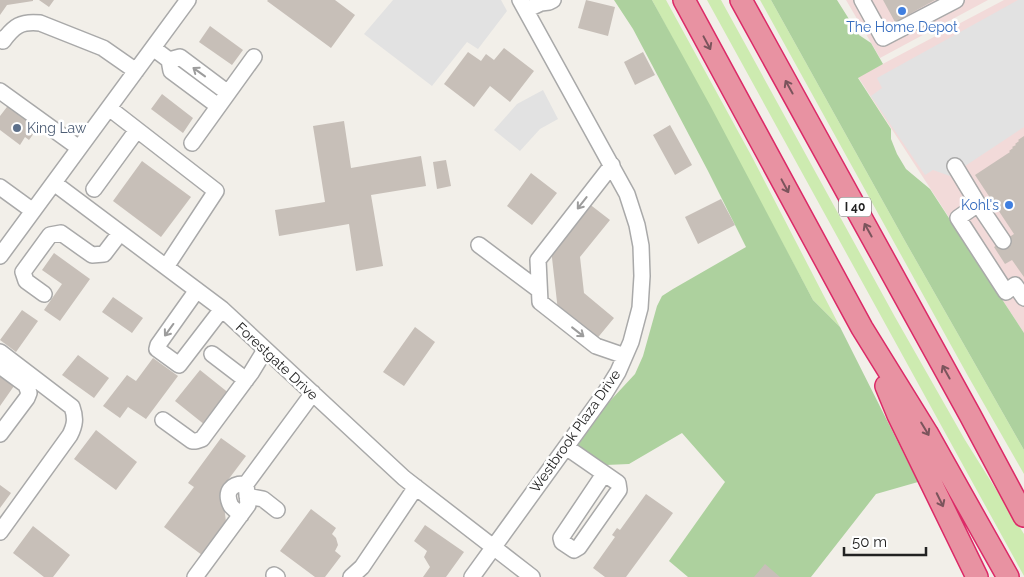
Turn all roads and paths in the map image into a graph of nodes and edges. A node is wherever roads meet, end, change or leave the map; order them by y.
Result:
1 (188, 0) edge
2 (553, 0) edge
3 (684, 0) edge
4 (741, 0) edge
5 (862, 0) edge
6 (956, 0) edge
7 (523, 5) edge
8 (0, 39) edge
9 (153, 48) junction
10 (254, 57) dead end
11 (169, 60) junction
12 (136, 72) junction
13 (0, 91) edge
14 (228, 93) junction
15 (218, 106) junction
16 (109, 108) junction
17 (137, 130) junction
18 (192, 143) dead end
19 (80, 148) junction
20 (612, 165) junction
21 (954, 166) dead end
22 (54, 184) junction
23 (0, 187) edge
24 (94, 188) dead end
25 (978, 204) junction
26 (33, 211) junction
27 (120, 232) junction
28 (15, 236) junction
29 (1003, 241) dead end
30 (479, 245) dead end
31 (37, 253) junction
32 (0, 256) edge
33 (166, 267) junction
34 (197, 290) junction
35 (540, 290) junction
36 (44, 294) dead end
37 (1024, 298) edge
38 (222, 309) junction
39 (862, 328) junction
40 (265, 350) junction
41 (0, 352) edge
42 (212, 354) dead end
43 (625, 356) junction
44 (0, 366) edge
45 (246, 380) junction
46 (313, 394) junction
47 (970, 415) junction
48 (163, 420) dead end
49 (0, 434) edge
50 (566, 447) junction
51 (604, 474) junction
52 (416, 487) junction
53 (246, 490) junction
54 (1024, 494) edge
55 (277, 510) dead end
56 (1024, 516) edge
57 (0, 532) edge
58 (493, 547) junction
59 (195, 577) edge
60 (351, 577) edge
61 (472, 577) edge
62 (532, 577) edge
63 (977, 577) edge
64 (1008, 577) edge

1 - 9 street
2 - 7 street
3 -> 39 highway
47 -> 4 highway, I 40
5 - 6 street
7 - 20 street, Westbrook Plaza Drive
8 - 12 street
9 - 11 street
9 - 12 street
10 - 14 street
14 -> 11 street
11 - 15 street
12 - 16 street
13 - 19 street
14 - 15 street
15 - 18 street
16 - 17 street
16 - 19 street
17 - 24 street
17 - 33 street
19 - 22 street
20 -> 35 street
20 - 43 street, Westbrook Plaza Drive
21 - 25 street
22 - 26 street
22 - 27 street, Forestgate Drive
23 - 26 street
25 - 29 street
25 - 37 street
26 - 28 street
27 - 31 street
27 - 33 street, Forestgate Drive
28 - 31 street
28 - 32 street
30 - 35 street
31 - 36 street
33 - 34 street, Forestgate Drive
34 - 38 street, Forestgate Drive
34 -> 38 street
35 -> 43 street
38 - 40 street, Forestgate Drive
39 -> 63 highway
39 -> 64 highway
40 - 45 street
40 - 46 street, Forestgate Drive
41 - 57 street
42 - 45 street
43 - 50 street, Westbrook Plaza Drive
44 - 49 street
45 - 48 street
46 - 52 street, Forestgate Drive
46 - 53 street
47 - 54 highway
47 - 56 highway, I 40
50 - 51 street
50 - 58 street, Westbrook Plaza Drive
51 - 51 street
52 - 58 street, Forestgate Drive
52 - 60 street
53 - 55 street
53 - 59 street
58 - 61 street, Westbrook Plaza Drive
58 - 62 street, Forestgate Drive

